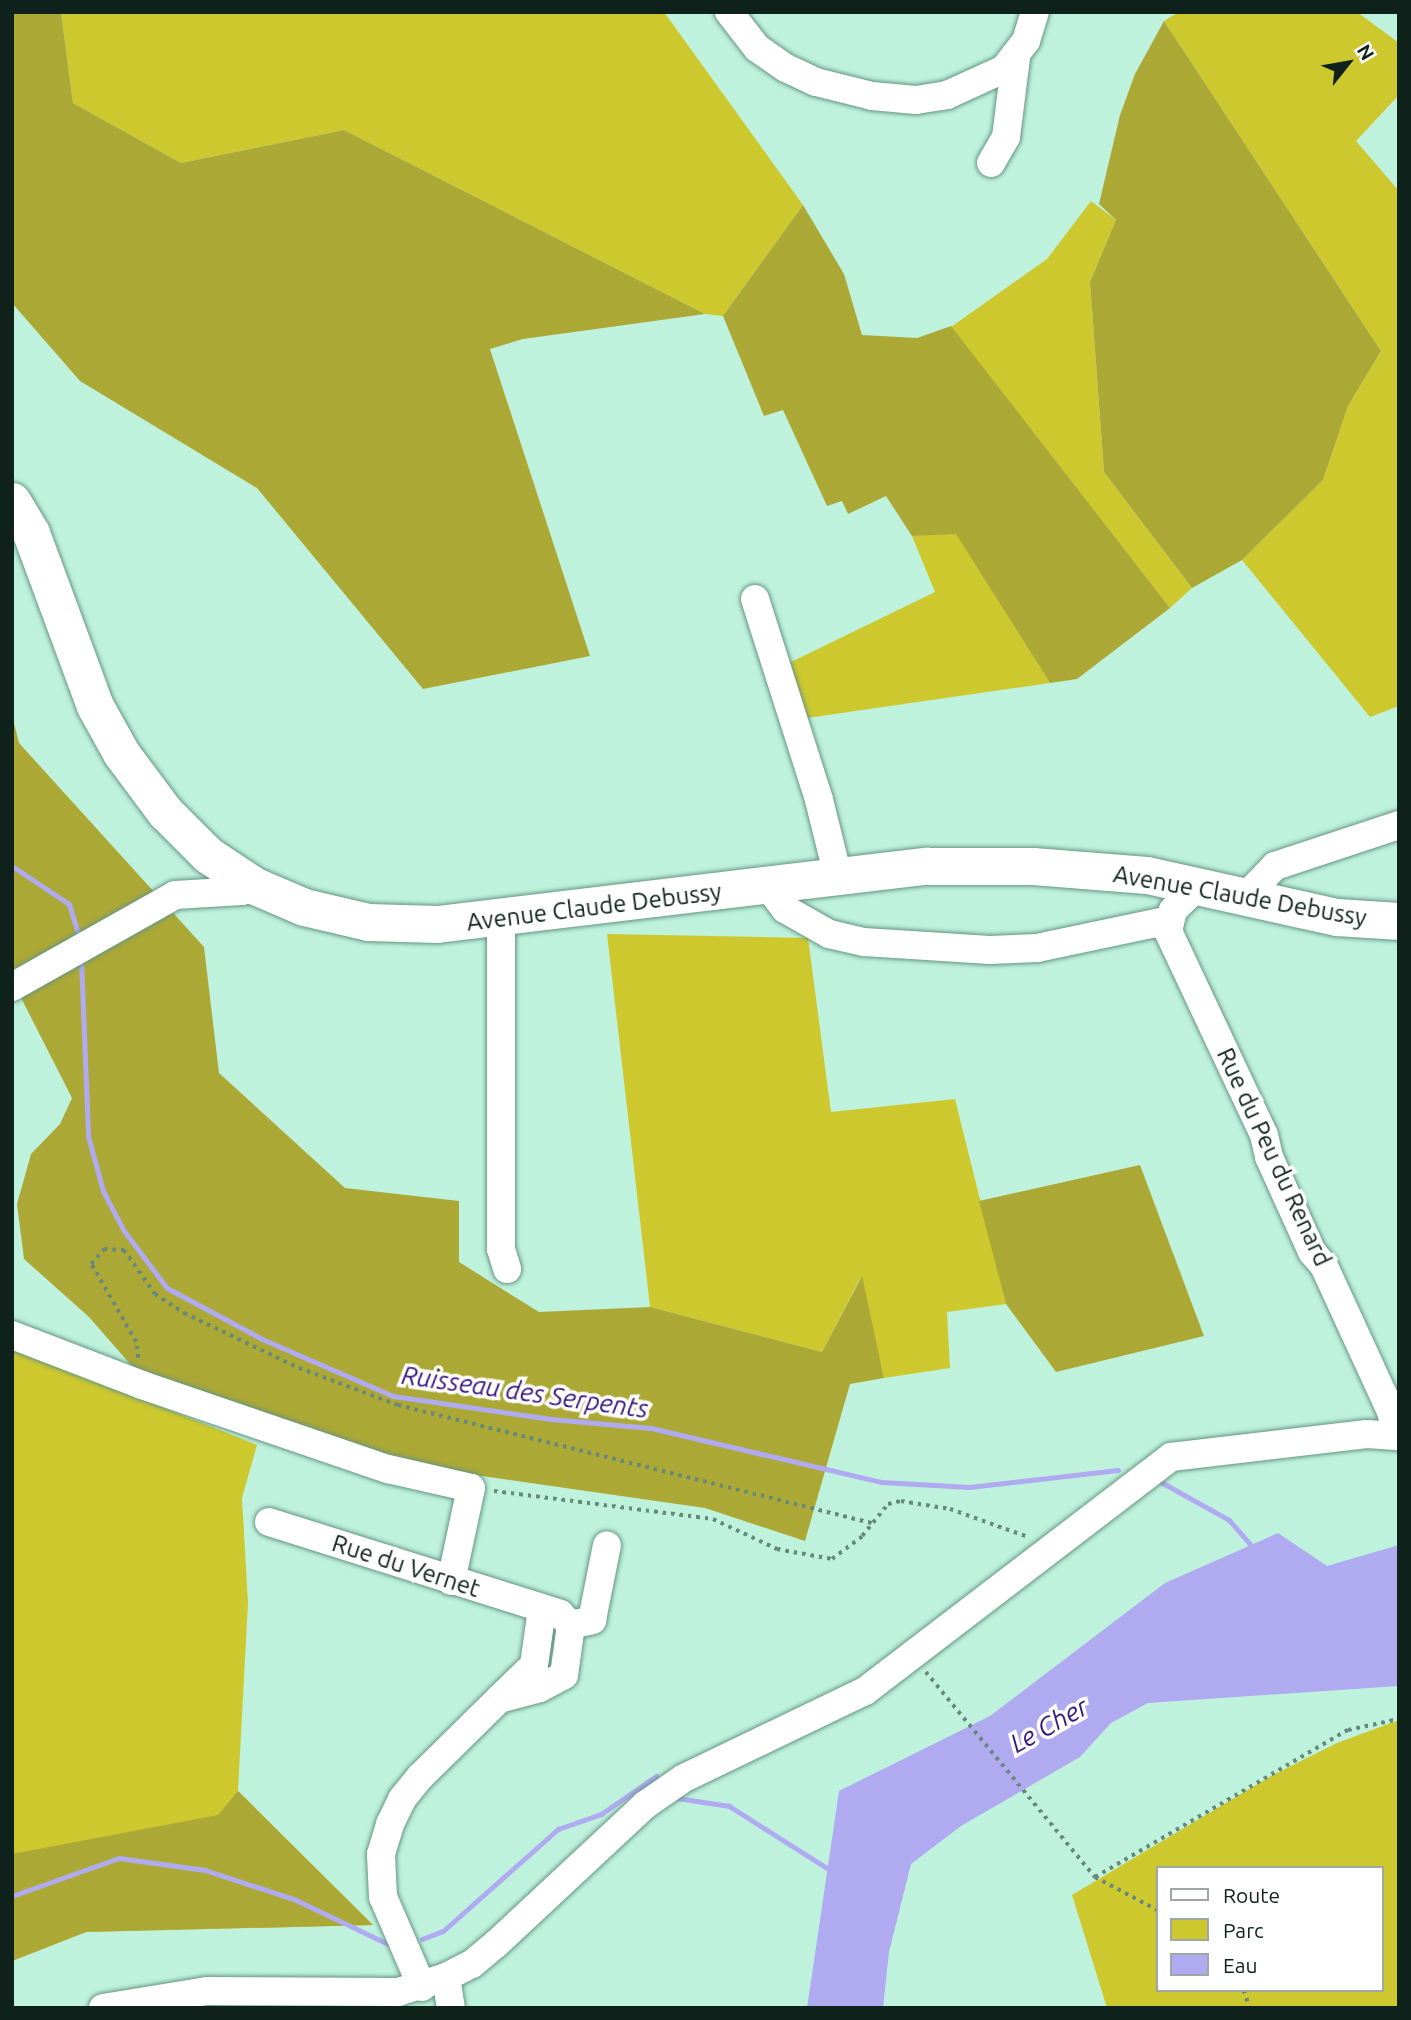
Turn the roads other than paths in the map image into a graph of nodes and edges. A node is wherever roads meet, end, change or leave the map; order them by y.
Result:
1 (729, 12) edge
2 (1035, 12) edge
3 (1016, 58) junction
4 (991, 163) dead end
5 (12, 501) edge
6 (755, 599) dead end
7 (1399, 825) edge
8 (838, 876) junction
9 (255, 886) junction
10 (767, 886) junction
11 (1198, 887) junction
12 (1245, 897) junction
13 (501, 920) junction
14 (1170, 920) junction
15 (1399, 921) edge
16 (19, 983) edge
17 (507, 1269) dead end
18 (12, 1335) edge
19 (1398, 1435) edge
20 (269, 1522) dead end
21 (607, 1545) dead end
22 (451, 1581) junction
23 (542, 1609) junction
24 (571, 1625) junction
25 (499, 1699) junction
26 (434, 1982) junction
27 (103, 2008) edge
28 (451, 2008) edge

1 - 3 street
2 - 3 street
3 - 4 street
5 - 9 main road, Avenue Claude Debussy
6 - 8 street
7 - 12 street
8 - 10 main road, Avenue Claude Debussy
8 - 11 main road, Avenue Claude Debussy
9 - 13 main road, Avenue Claude Debussy
9 - 16 street
10 - 13 main road, Avenue Claude Debussy
10 - 14 street
11 - 12 main road, Avenue Claude Debussy
11 - 14 street
12 - 15 main road, Avenue Claude Debussy
13 - 17 street
14 - 19 street, Rue du Peu du Renard
18 - 22 street
19 - 26 street
20 - 22 street, Rue du Vernet
21 - 24 street
22 - 23 street, Rue du Vernet
23 - 24 street, Rue du Vernet
23 - 25 street
24 - 25 street
25 - 26 street
26 - 27 street
26 - 28 street

